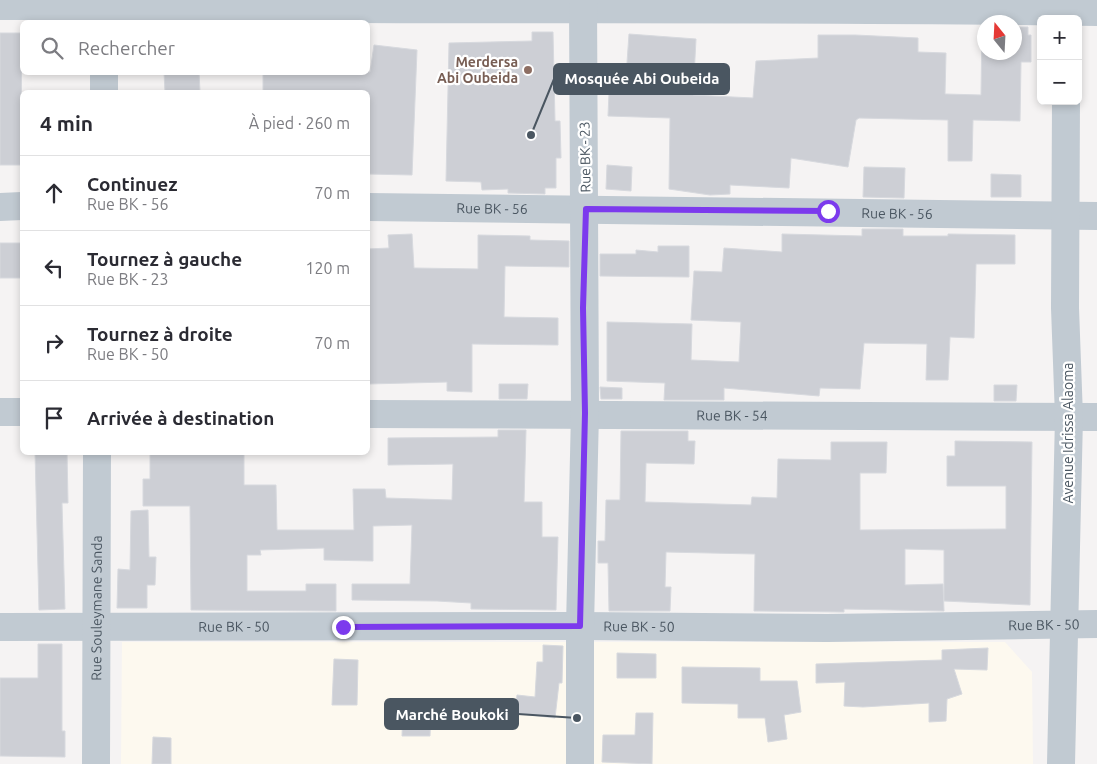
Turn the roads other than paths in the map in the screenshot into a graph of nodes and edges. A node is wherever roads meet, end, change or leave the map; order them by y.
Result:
1 (583, 5) edge
2 (0, 6) edge
3 (104, 9) edge
4 (1064, 10) edge
5 (1097, 12) edge
6 (104, 75) edge
7 (104, 90) edge
8 (1066, 105) edge
9 (20, 206) edge
10 (0, 207) edge
11 (370, 207) edge
12 (586, 209) junction
13 (1065, 215) junction
14 (1097, 216) edge
15 (0, 412) edge
16 (20, 412) edge
17 (585, 413) junction
18 (370, 414) edge
19 (1070, 417) junction
20 (1097, 417) edge
21 (97, 455) edge
22 (1066, 624) junction
23 (1097, 624) edge
24 (580, 626) junction
25 (0, 627) edge
26 (95, 629) junction
27 (96, 764) edge
28 (580, 764) edge
29 (1061, 764) edge

1 - 3 street
1 - 4 street
1 - 12 street, Rue BK - 23
2 - 3 street
4 - 5 street
6 - 7 street
8 - 13 street, Avenue Idrissa Alaoma
9 - 10 street
11 - 12 street, Rue BK - 56
12 - 13 street, Rue BK - 56
12 - 17 street, Rue BK - 23
13 - 14 street, Rue BK - 56
13 - 19 street, Avenue Idrissa Alaoma
15 - 16 street
17 - 18 street, Rue BK - 54
17 - 19 street, Rue BK - 54
17 - 24 street, Rue BK - 23
19 - 20 street, Rue BK - 54
19 - 22 street, Avenue Idrissa Alaoma
21 - 26 street, Rue Souleymane Sanda
22 - 23 street, Rue BK - 50
22 - 24 street, Rue BK - 50
22 - 29 street, Avenue Idrissa Alaoma
24 - 26 street, Rue BK - 50
24 - 28 street, Rue BK - 23
25 - 26 street, Rue BK - 50
26 - 27 street, Rue Souleymane Sanda

